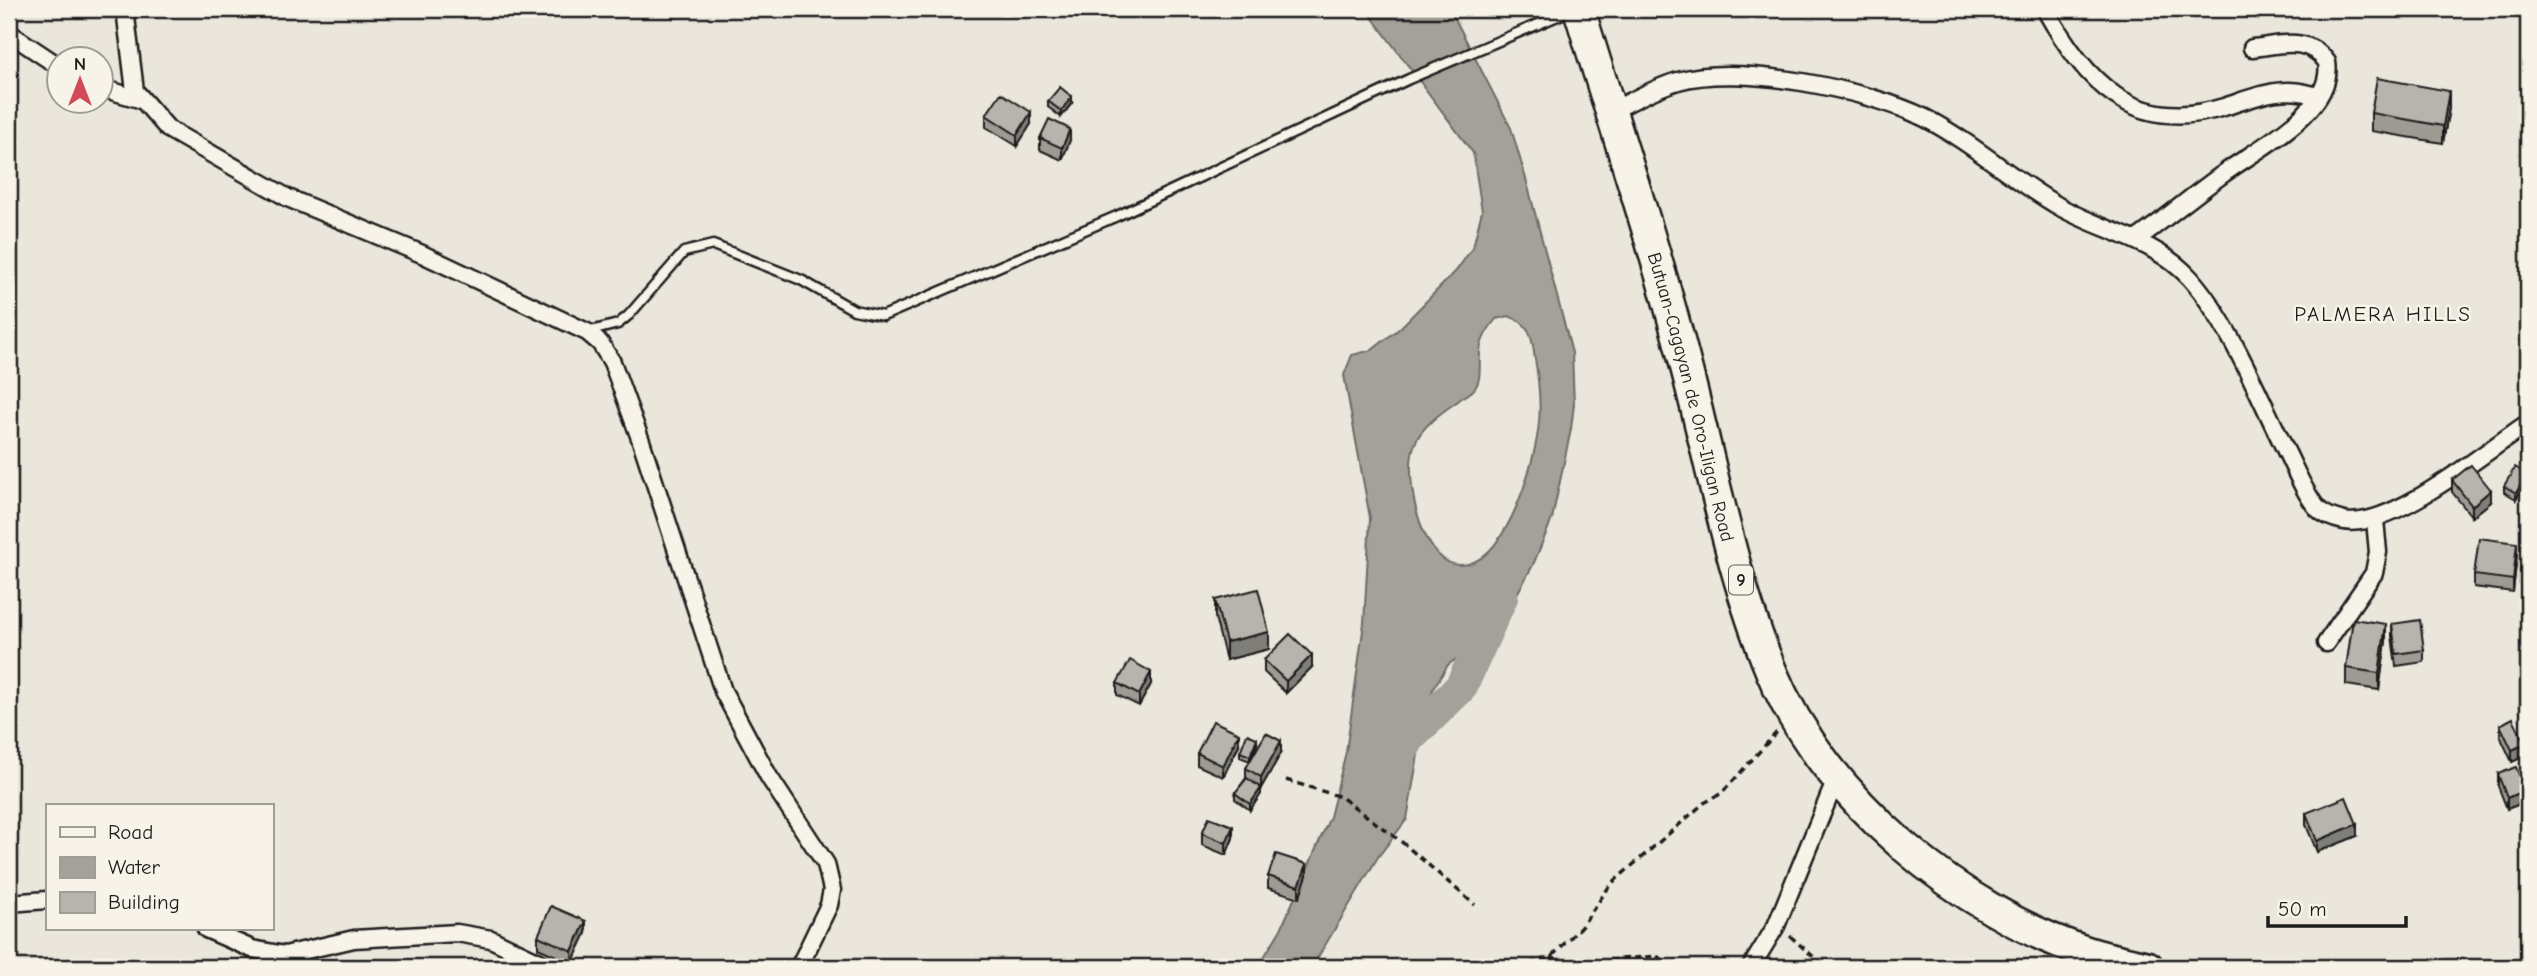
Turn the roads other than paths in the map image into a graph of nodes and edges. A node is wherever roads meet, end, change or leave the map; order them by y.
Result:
1 (125, 9) edge
2 (1574, 9) edge
3 (1579, 9) edge
4 (2045, 9) edge
5 (9, 33) edge
6 (2252, 48) dead end
7 (46, 58) edge
8 (116, 92) edge
9 (2318, 97) junction
10 (139, 99) junction
11 (1610, 112) junction
12 (2137, 239) junction
13 (587, 332) junction
14 (2528, 423) edge
15 (2375, 520) junction
16 (2326, 643) dead end
17 (1837, 777) junction
18 (46, 900) edge
19 (9, 903) edge
20 (208, 930) edge
21 (2140, 966) edge
22 (550, 967) edge
23 (799, 967) edge
24 (1751, 967) edge

1 - 10 street
2 - 13 lane
3 - 11 highway, Butuan-Cagayan de Oro-Iligan Road / 9
4 - 9 street
5 - 7 street
6 - 9 street
8 - 10 street
9 - 12 street
10 - 13 street
11 - 12 street
11 - 17 highway, Butuan-Cagayan de Oro-Iligan Road / 9
12 - 15 street
13 - 23 street
14 - 15 street
15 - 16 street
17 - 21 highway, Butuan-Cagayan de Oro-Iligan Road / 9
17 - 24 street
18 - 19 street
20 - 22 street

